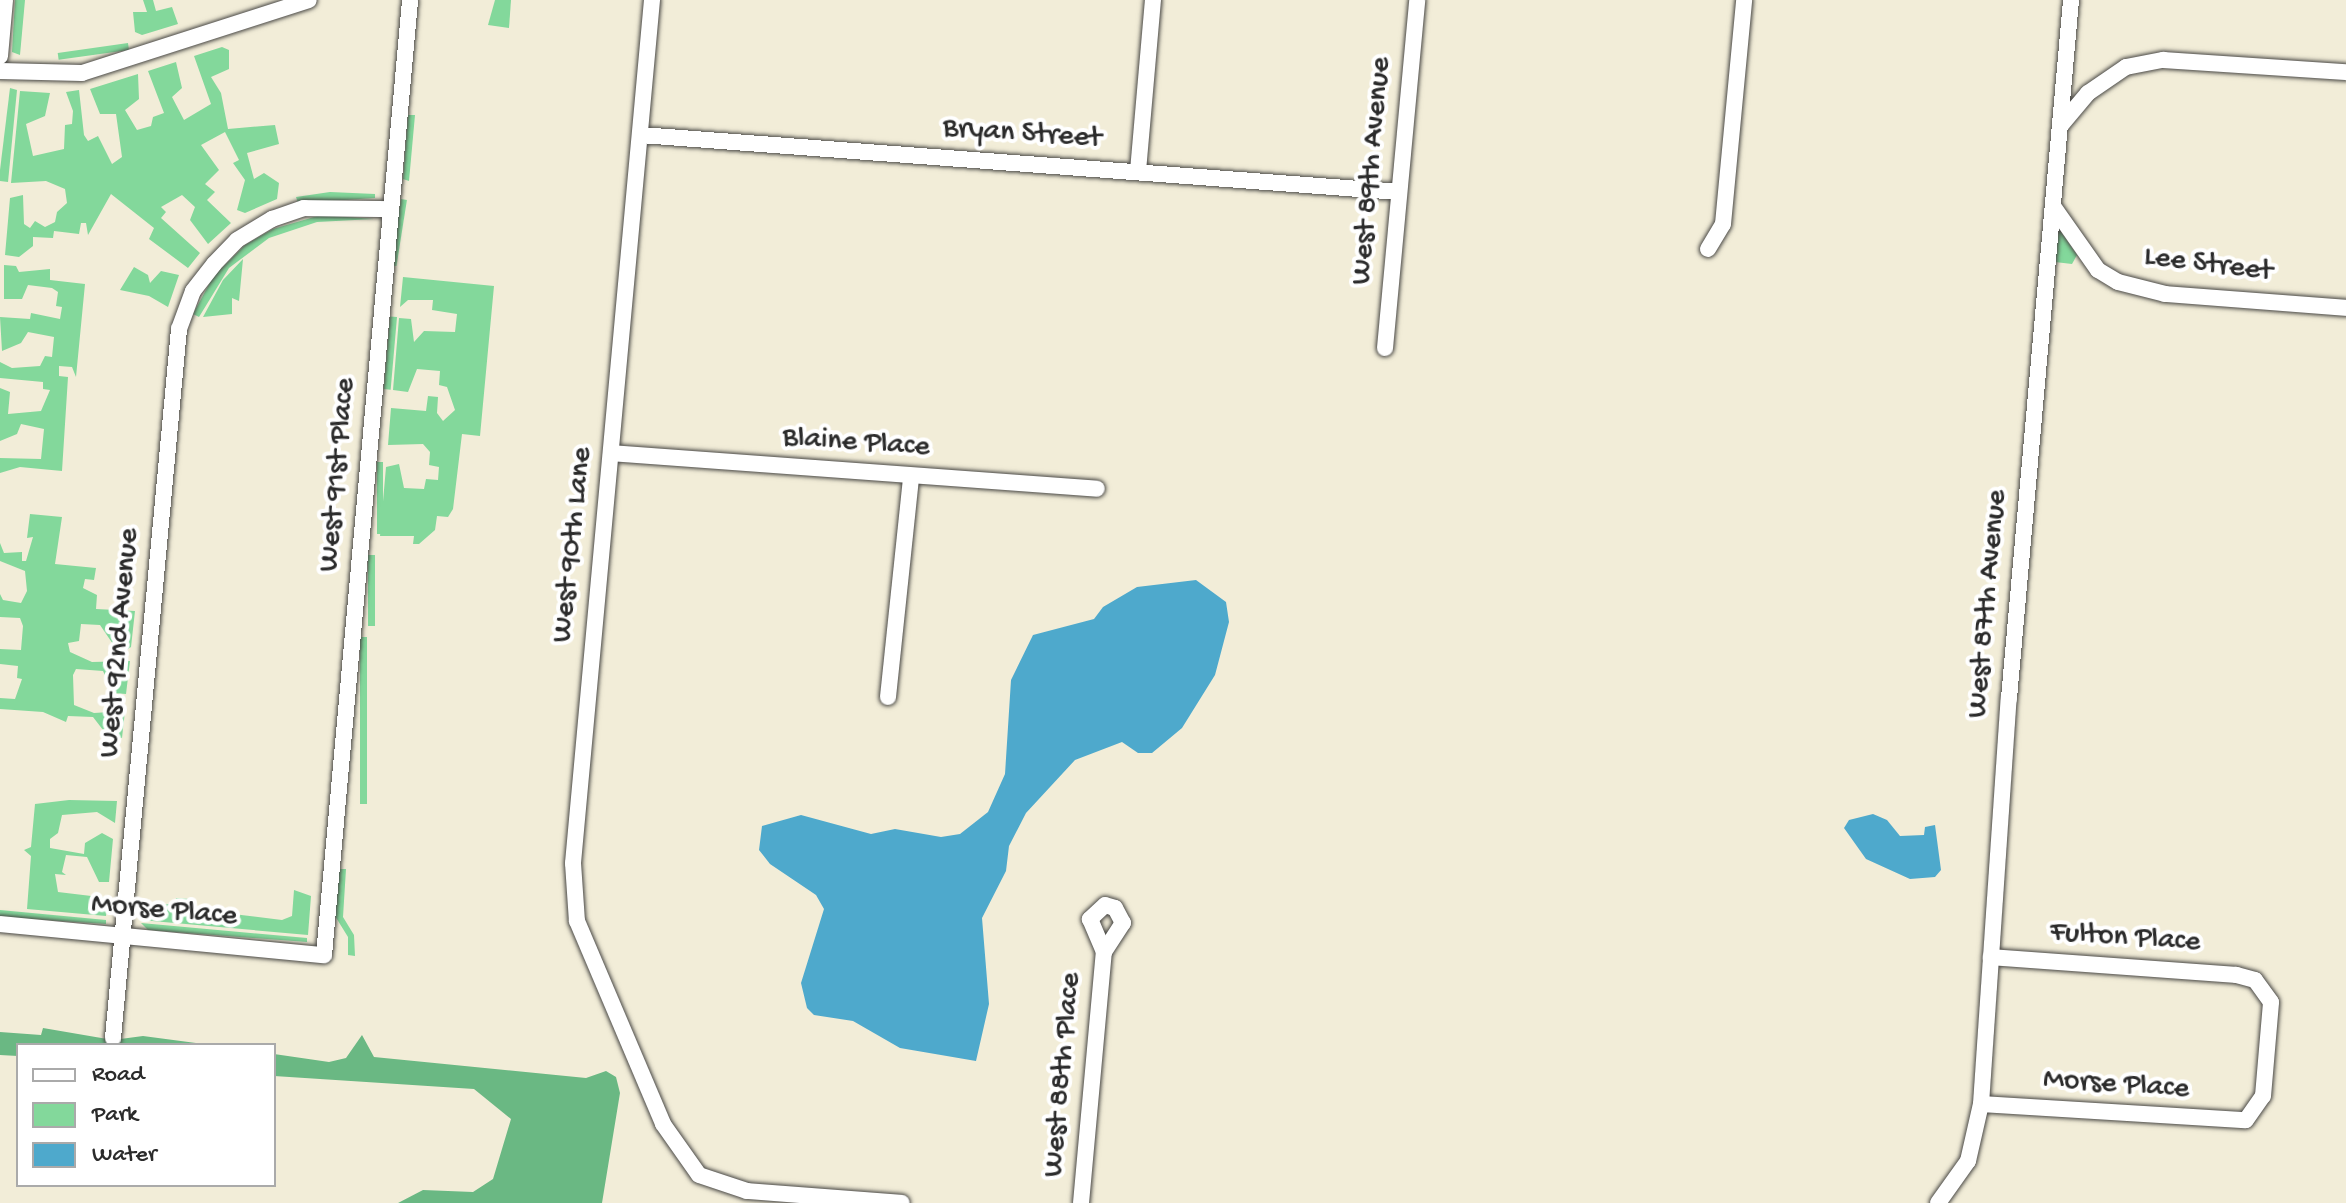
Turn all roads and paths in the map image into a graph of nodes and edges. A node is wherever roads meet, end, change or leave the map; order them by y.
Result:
1 (5, 0) edge
2 (309, 0) edge
3 (410, 0) edge
4 (652, 0) edge
5 (1153, 0) edge
6 (1417, 0) edge
7 (1744, 0) edge
8 (2071, 0) edge
9 (0, 56) edge
10 (0, 71) edge
11 (2346, 72) edge
12 (2061, 125) junction
13 (641, 135) junction
14 (1138, 171) junction
15 (1399, 192) junction
16 (2053, 206) junction
17 (391, 209) junction
18 (1708, 249) dead end
19 (2346, 308) edge
20 (1385, 348) dead end
21 (611, 453) junction
22 (911, 477) junction
23 (1097, 489) dead end
24 (888, 697) dead end
25 (0, 924) edge
26 (122, 936) junction
27 (1104, 952) dead end
28 (324, 955) joint
29 (1991, 957) junction
30 (113, 1038) dead end
31 (1981, 1104) junction
32 (2246, 1120) joint
33 (902, 1203) edge
34 (1081, 1203) edge
35 (1938, 1203) edge

1 - 9 street
2 - 10 street
3 - 17 street, West 91st Place
4 - 13 street, West 90th Lane
5 - 14 street
6 - 15 street, West 89th Avenue
7 - 18 street
8 - 12 street, West 87th Avenue
11 - 12 street
12 - 16 street, West 87th Avenue
13 - 14 street, Bryan Street
13 - 21 street, West 90th Lane
14 - 15 street, Bryan Street
15 - 20 street, West 89th Avenue
16 - 19 street, Lee Street
16 - 29 street, West 87th Avenue
17 - 26 street, West 92nd Avenue
17 - 28 street, West 91st Place
21 - 22 street, Blaine Place
21 - 33 street, West 90th Lane
22 - 23 street, Blaine Place
22 - 24 street
25 - 26 street, Morse Place
26 - 28 street, Morse Place
26 - 30 street, West 92nd Avenue
27 - 34 street, West 88th Place
29 - 31 street, West 87th Avenue
29 - 32 street, Fulton Place
31 - 32 street, Morse Place
31 - 35 street, West 87th Avenue

